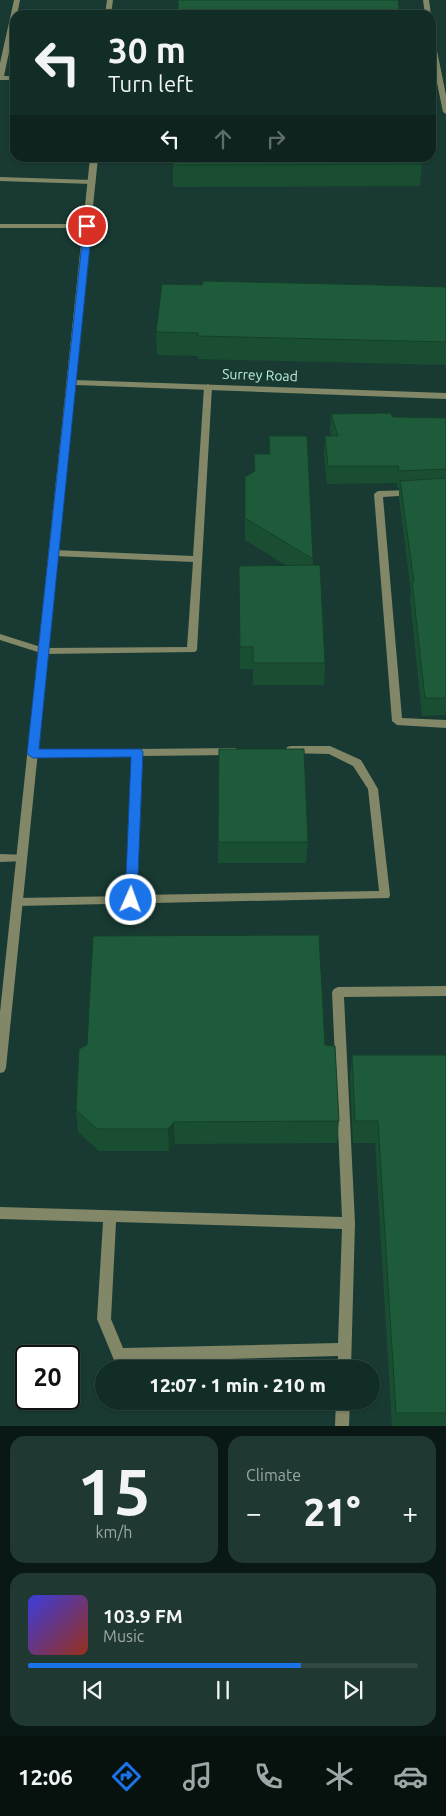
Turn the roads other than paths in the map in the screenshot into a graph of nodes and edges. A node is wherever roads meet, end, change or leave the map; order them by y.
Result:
1 (10, 32) edge
2 (436, 61) edge
3 (0, 78) edge
4 (446, 112) edge
5 (94, 162) edge
6 (1, 179) edge
7 (92, 182) junction
8 (0, 189) edge
9 (0, 226) edge
10 (87, 226) junction
11 (72, 382) junction
12 (208, 387) junction
13 (446, 396) edge
14 (427, 492) edge
15 (54, 553) junction
16 (197, 559) junction
17 (0, 637) edge
18 (44, 650) junction
19 (446, 724) edge
20 (281, 750) edge
21 (243, 751) edge
22 (137, 752) junction
23 (33, 754) junction
24 (0, 858) edge
25 (22, 858) junction
26 (131, 900) junction
27 (17, 902) junction
28 (446, 991) edge
29 (0, 1068) edge
30 (0, 1213) edge
31 (110, 1216) junction
32 (349, 1223) junction
33 (344, 1349) junction
34 (344, 1360) edge
35 (343, 1410) edge
36 (342, 1426) edge

1 - 3 street
2 - 4 street
5 - 7 street
6 - 7 street
6 - 8 street
7 - 10 street
9 - 10 street
10 - 11 street
11 - 12 street, Surrey Road
11 - 15 street
12 - 13 street, Surrey Road
12 - 16 street
14 - 19 street
15 - 16 street
15 - 18 street
16 - 18 street
17 - 18 street
18 - 23 street
20 - 26 street
21 - 22 street
22 - 23 street
22 - 26 street
23 - 25 street
24 - 25 street
25 - 27 street
26 - 27 street
27 - 29 street
28 - 32 street
30 - 31 street
31 - 32 street
31 - 33 street
32 - 33 street
33 - 34 street
35 - 36 street

